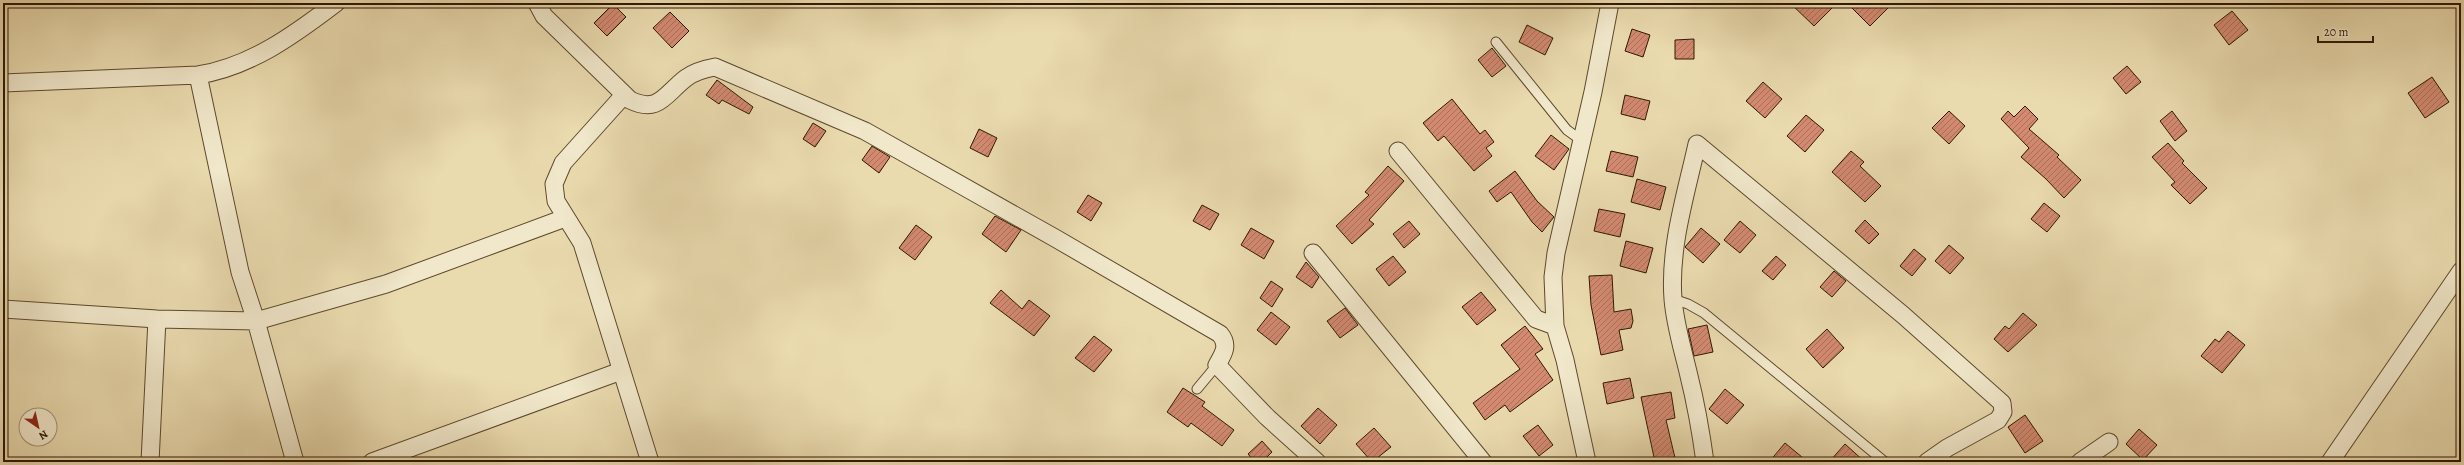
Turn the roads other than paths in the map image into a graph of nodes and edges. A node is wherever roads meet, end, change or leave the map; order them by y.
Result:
1 (336, 3) edge
2 (537, 3) edge
3 (1610, 3) edge
4 (1496, 42) dead end
5 (198, 75) junction
6 (3, 83) edge
7 (624, 95) junction
8 (1580, 140) junction
9 (1398, 151) dead end
10 (565, 218) junction
11 (1314, 253) dead end
12 (2461, 272) edge
13 (1673, 299) junction
14 (3, 309) edge
15 (157, 319) junction
16 (256, 322) junction
17 (1555, 326) junction
18 (1217, 365) junction
19 (621, 371) junction
20 (1197, 390) dead end
21 (2109, 442) dead end
22 (150, 462) edge
23 (295, 462) edge
24 (372, 462) edge
25 (650, 462) edge
26 (1317, 462) edge
27 (1483, 462) edge
28 (1587, 462) edge
29 (1705, 462) edge
30 (1885, 462) edge
31 (1927, 462) edge
32 (2080, 462) edge
33 (2330, 462) edge

1 - 5 street
2 - 7 street
3 - 8 street
4 - 8 lane
5 - 6 street
5 - 16 street
7 - 10 street
7 - 18 street
8 - 17 street
9 - 17 street
10 - 16 street
10 - 19 street
11 - 27 street
12 - 33 street
13 - 29 street
13 - 30 lane
13 - 31 street
14 - 15 street
15 - 16 street
15 - 22 street
16 - 23 street
17 - 28 street
18 - 20 lane
18 - 26 street
19 - 24 street
19 - 25 street
21 - 32 street

